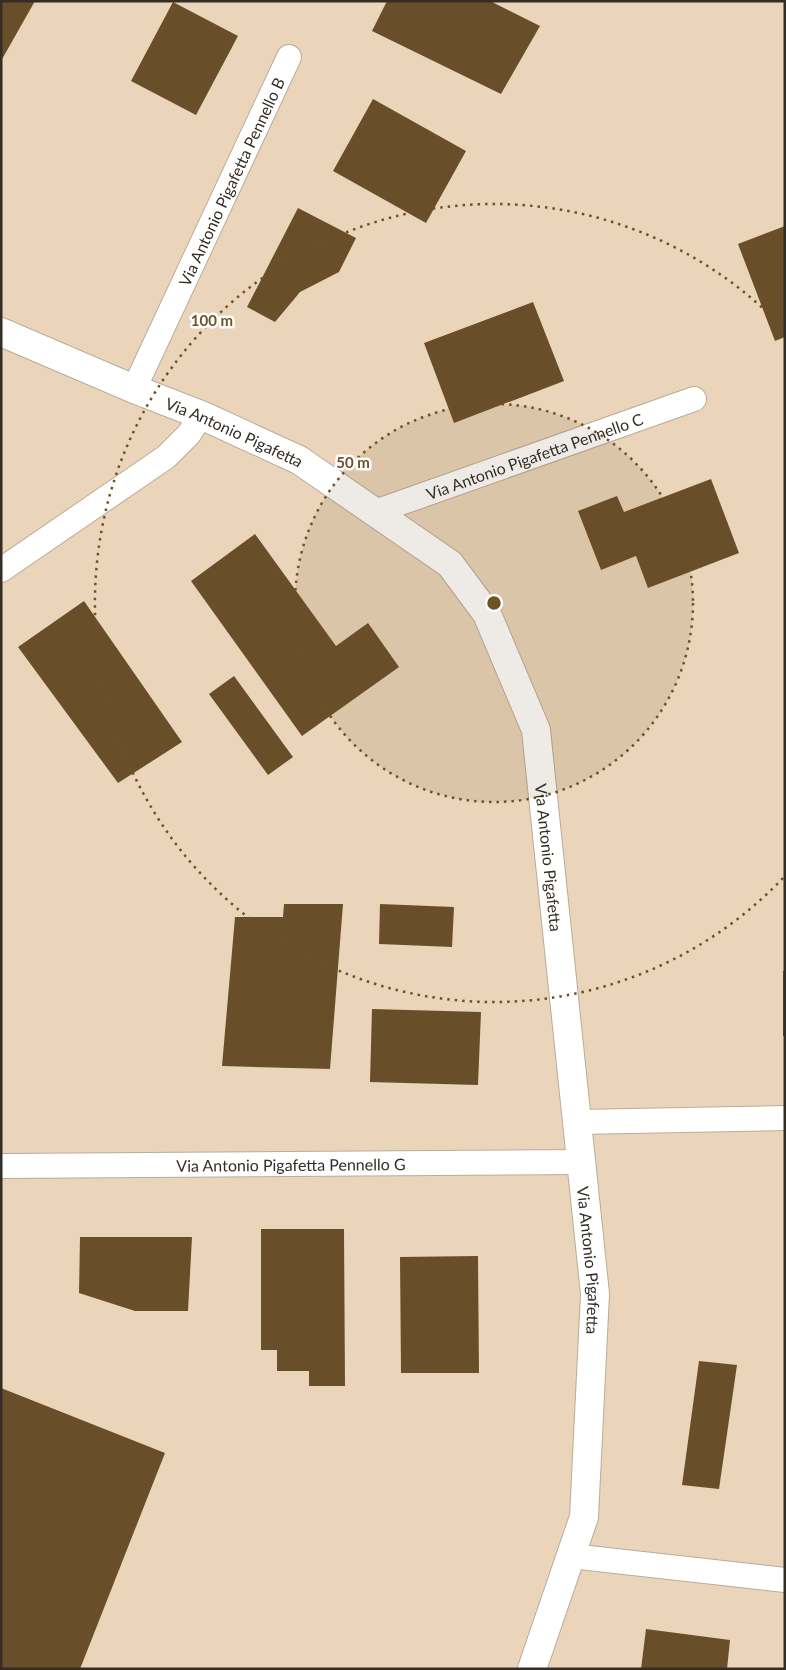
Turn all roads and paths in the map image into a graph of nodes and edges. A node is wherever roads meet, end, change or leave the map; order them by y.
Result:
1 (289, 57) dead end
2 (1, 332) edge
3 (134, 389) junction
4 (694, 399) dead end
5 (201, 415) junction
6 (375, 512) junction
7 (1, 570) edge
8 (785, 1118) edge
9 (577, 1122) junction
10 (581, 1162) junction
11 (1, 1166) edge
12 (571, 1556) junction
13 (785, 1580) edge
14 (532, 1669) edge

1 - 3 street, Via Antonio Pigafetta Pennello B
2 - 3 street, Via Antonio Pigafetta
3 - 5 street, Via Antonio Pigafetta
4 - 6 street, Via Antonio Pigafetta Pennello C
5 - 6 street, Via Antonio Pigafetta
5 - 7 street
6 - 9 street, Via Antonio Pigafetta
8 - 9 street
9 - 10 street, Via Antonio Pigafetta
10 - 11 street, Via Antonio Pigafetta Pennello G
10 - 12 street, Via Antonio Pigafetta
12 - 13 street
12 - 14 street, Via Antonio Pigafetta

